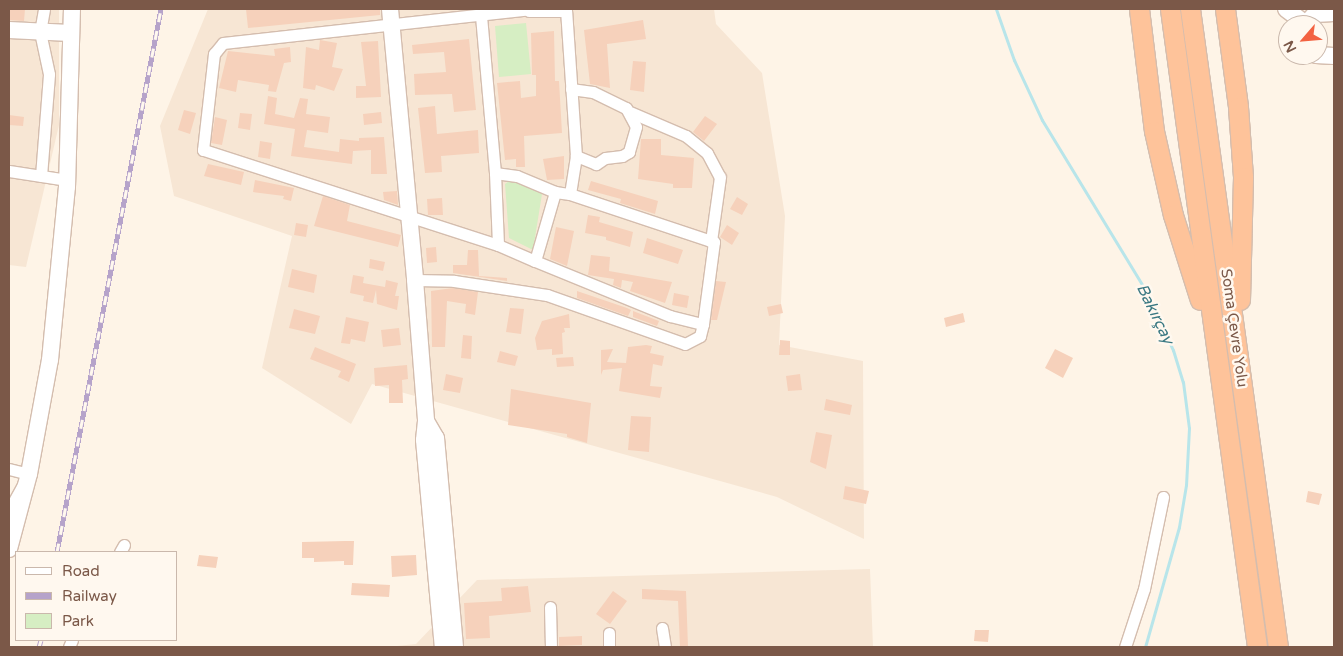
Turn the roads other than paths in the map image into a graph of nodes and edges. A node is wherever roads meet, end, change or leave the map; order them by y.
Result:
1 (44, 9) edge
2 (72, 9) edge
3 (1139, 9) edge
4 (1170, 9) edge
5 (1190, 9) edge
6 (1225, 9) edge
7 (529, 10) edge
8 (1334, 13) edge
9 (1314, 15) edge
10 (390, 16) edge
11 (481, 16) junction
12 (9, 30) edge
13 (40, 32) junction
14 (70, 33) junction
15 (571, 89) junction
16 (630, 112) junction
17 (576, 156) junction
18 (9, 171) edge
19 (496, 173) junction
20 (41, 176) junction
21 (67, 180) junction
22 (555, 192) junction
23 (570, 194) junction
24 (410, 216) junction
25 (711, 241) junction
26 (498, 245) junction
27 (535, 261) junction
28 (415, 280) junction
29 (703, 324) junction
30 (1220, 376) junction
31 (1245, 409) junction
32 (426, 421) junction
33 (9, 469) edge
34 (29, 474) junction
35 (1163, 497) dead end
36 (9, 510) edge
37 (9, 549) edge
38 (550, 606) dead end
39 (662, 628) dead end
40 (609, 633) dead end
41 (443, 647) edge
42 (455, 647) edge
43 (551, 647) edge
44 (609, 647) edge
45 (664, 647) edge
46 (1124, 647) edge
47 (1257, 647) edge
48 (1278, 647) edge

1 - 13 street
2 - 14 main road
3 - 30 highway
4 - 30 highway, Soma Çevre Yolu
5 - 31 highway, Soma Çevre Yolu
6 - 31 highway
7 - 11 street
7 - 15 street
8 - 9 main road
10 - 11 street
10 - 24 main road
10 - 24 street
11 - 19 street
12 - 13 main road
13 - 14 main road
13 - 20 street
14 - 21 main road
15 - 16 street
15 - 17 street
16 - 17 street
16 - 25 street
17 - 23 street
18 - 20 street
19 - 22 street
19 - 26 street
20 - 21 street
21 - 34 main road
22 - 23 street
22 - 27 street
23 - 25 street
24 - 26 street
24 - 28 main road
25 - 29 street
26 - 27 street
27 - 29 street
28 - 29 street
28 - 32 main road
30 - 47 highway, Soma Çevre Yolu
31 - 48 highway, Soma Çevre Yolu
32 - 41 main road
32 - 42 main road
33 - 34 street
34 - 36 street
34 - 37 main road
35 - 46 street
38 - 43 street
39 - 45 street
40 - 44 street

